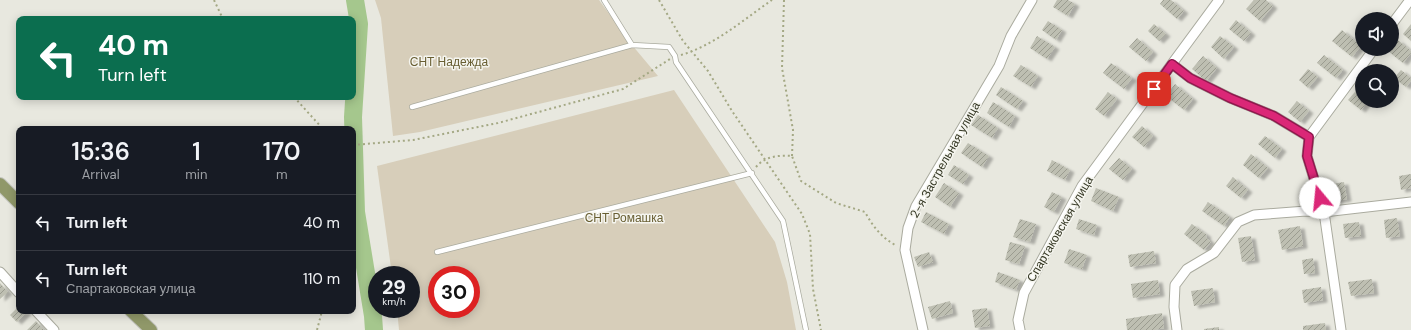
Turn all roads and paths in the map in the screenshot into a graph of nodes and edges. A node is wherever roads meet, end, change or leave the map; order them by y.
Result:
1 (214, 0) edge
2 (604, 0) edge
3 (659, 0) edge
4 (772, 0) edge
5 (784, 0) edge
6 (1032, 0) edge
7 (1219, 0) edge
8 (1410, 0) edge
9 (1399, 15) edge
10 (222, 16) edge
11 (632, 45) junction
12 (692, 52) junction
13 (675, 56) junction
14 (1369, 56) edge
15 (1172, 64) junction
16 (297, 100) edge
17 (412, 107) dead end
18 (321, 126) edge
19 (1309, 137) junction
20 (356, 145) edge
21 (792, 156) junction
22 (765, 160) junction
23 (752, 173) junction
24 (0, 184) edge
25 (16, 200) edge
26 (1411, 202) edge
27 (1324, 212) junction
28 (905, 250) junction
29 (437, 252) dead end
30 (0, 272) edge
31 (16, 290) edge
32 (39, 314) edge
33 (134, 314) edge
34 (321, 314) edge
35 (54, 330) edge
36 (151, 330) edge
37 (317, 330) edge
38 (806, 330) edge
39 (821, 330) edge
40 (923, 330) edge
41 (1020, 330) edge
42 (1177, 330) edge
43 (1341, 330) edge

1 - 10 path
2 - 11 lane
3 - 12 path
4 - 12 path
5 - 21 path
6 - 28 street, 2-я Застрельная улица
7 - 15 street, Спартаковская улица
8 - 9 street
11 - 13 lane
11 - 17 lane
12 - 13 path
12 - 22 path
13 - 20 path
13 - 23 lane
14 - 19 street
15 - 19 street
15 - 41 street, Спартаковская улица
16 - 18 path
19 - 27 street
21 - 22 path
21 - 28 path
22 - 23 path
22 - 39 path
23 - 29 lane
23 - 38 lane
24 - 25 main road
26 - 27 street
27 - 42 street
27 - 43 street
28 - 40 street, 2-я Застрельная улица
30 - 31 street
32 - 35 street
33 - 36 main road
34 - 37 path

